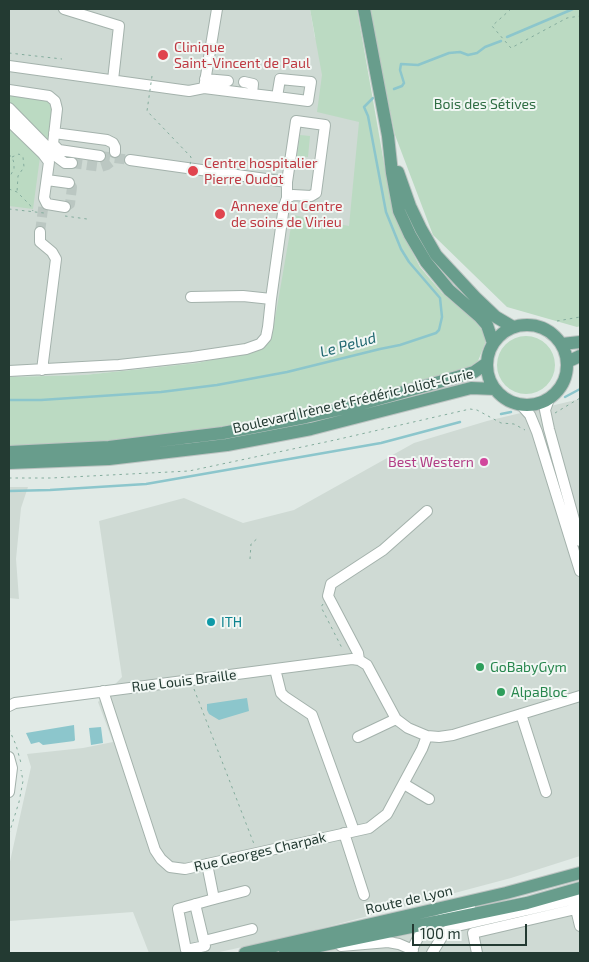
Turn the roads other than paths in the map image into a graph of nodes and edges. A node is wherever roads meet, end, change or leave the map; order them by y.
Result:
1 (64, 9) edge
2 (217, 9) edge
3 (364, 9) edge
4 (9, 66) edge
5 (113, 80) junction
6 (228, 81) dead end
7 (244, 82) dead end
8 (204, 84) junction
9 (9, 90) edge
10 (252, 94) junction
11 (277, 97) dead end
12 (9, 108) edge
13 (9, 121) edge
14 (54, 133) junction
15 (388, 136) junction
16 (115, 152) tunnel mouth
17 (100, 156) tunnel mouth
18 (130, 160) tunnel mouth
19 (72, 163) tunnel mouth
20 (47, 180) junction
21 (287, 182) junction
22 (69, 183) dead end
23 (287, 198) junction
24 (65, 206) dead end
25 (40, 232) tunnel mouth
26 (191, 297) dead end
27 (271, 299) junction
28 (513, 327) junction
29 (580, 342) edge
30 (493, 343) junction
31 (562, 344) junction
32 (580, 356) edge
33 (568, 362) junction
34 (487, 363) junction
35 (42, 370) junction
36 (9, 371) edge
37 (494, 389) junction
38 (549, 399) junction
39 (521, 405) junction
40 (9, 452) edge
41 (9, 464) edge
42 (427, 511) dead end
43 (569, 534) junction
44 (580, 540) edge
45 (580, 562) edge
46 (580, 571) edge
47 (359, 660) junction
48 (276, 669) junction
49 (103, 691) junction
50 (579, 696) edge
51 (9, 706) edge
52 (521, 714) junction
53 (396, 719) junction
54 (427, 736) junction
55 (358, 737) dead end
56 (9, 757) edge
57 (404, 784) junction
58 (9, 792) edge
59 (546, 792) dead end
60 (429, 799) dead end
61 (349, 832) junction
62 (206, 864) junction
63 (580, 873) edge
64 (580, 888) edge
65 (245, 891) dead end
66 (506, 892) junction
67 (364, 895) dead end
68 (580, 898) edge
69 (214, 899) junction
70 (195, 904) junction
71 (528, 906) junction
72 (578, 909) edge
73 (471, 923) junction
74 (429, 924) junction
75 (580, 926) edge
76 (252, 929) dead end
77 (204, 941) junction
78 (307, 949) junction
79 (413, 952) edge
80 (244, 953) edge
81 (285, 953) edge
82 (432, 953) edge
83 (477, 953) edge

1 - 5 street
2 - 8 street
3 - 15 main road
4 - 5 street
5 - 8 street
6 - 8 street
7 - 10 street
8 - 10 street
9 - 14 street
10 - 11 street
12 - 19 street
13 - 20 street
14 - 16 street
14 - 17 street
15 - 28 main road
15 - 30 main road
18 - 21 street
20 - 22 street
20 - 24 street
21 - 23 street
21 - 23 street
23 - 27 street
25 - 35 street
26 - 27 street
27 - 35 street
28 - 30 main road
28 - 31 main road
29 - 31 main road
30 - 34 main road
31 - 33 main road
32 - 33 main road
33 - 38 main road
34 - 37 main road
34 - 40 main road, Boulevard Irène et Frédéric Joliot-Curie
35 - 36 street
37 - 39 main road
37 - 41 main road, Boulevard Irène et Frédéric Joliot-Curie
38 - 39 main road
38 - 44 street
39 - 43 street
42 - 47 street
43 - 45 street
43 - 46 street
47 - 48 street, Rue Louis Braille
47 - 53 street
48 - 49 street, Rue Louis Braille
48 - 61 street
49 - 51 street, Rue Louis Braille
49 - 62 street, Rue Georges Charpak
50 - 52 street
52 - 54 street
52 - 59 street
53 - 54 street
53 - 55 street
54 - 57 street, Rue Georges Charpak
56 - 58 street
57 - 60 street
57 - 61 street, Rue Georges Charpak
61 - 62 street, Rue Georges Charpak
61 - 67 street
62 - 69 street
63 - 66 main road, Route de Lyon
64 - 71 main road, Route de Lyon
65 - 69 street
66 - 74 street
66 - 80 main road, Route de Lyon
68 - 71 street
69 - 70 street
70 - 77 street
70 - 77 street
71 - 73 main road, Route de Lyon
71 - 73 street
72 - 73 street
72 - 75 street
73 - 74 main road, Route de Lyon
73 - 82 street
73 - 83 street
74 - 78 main road, Route de Lyon
74 - 79 street
76 - 77 street
78 - 79 street
78 - 81 main road, Route de Lyon

